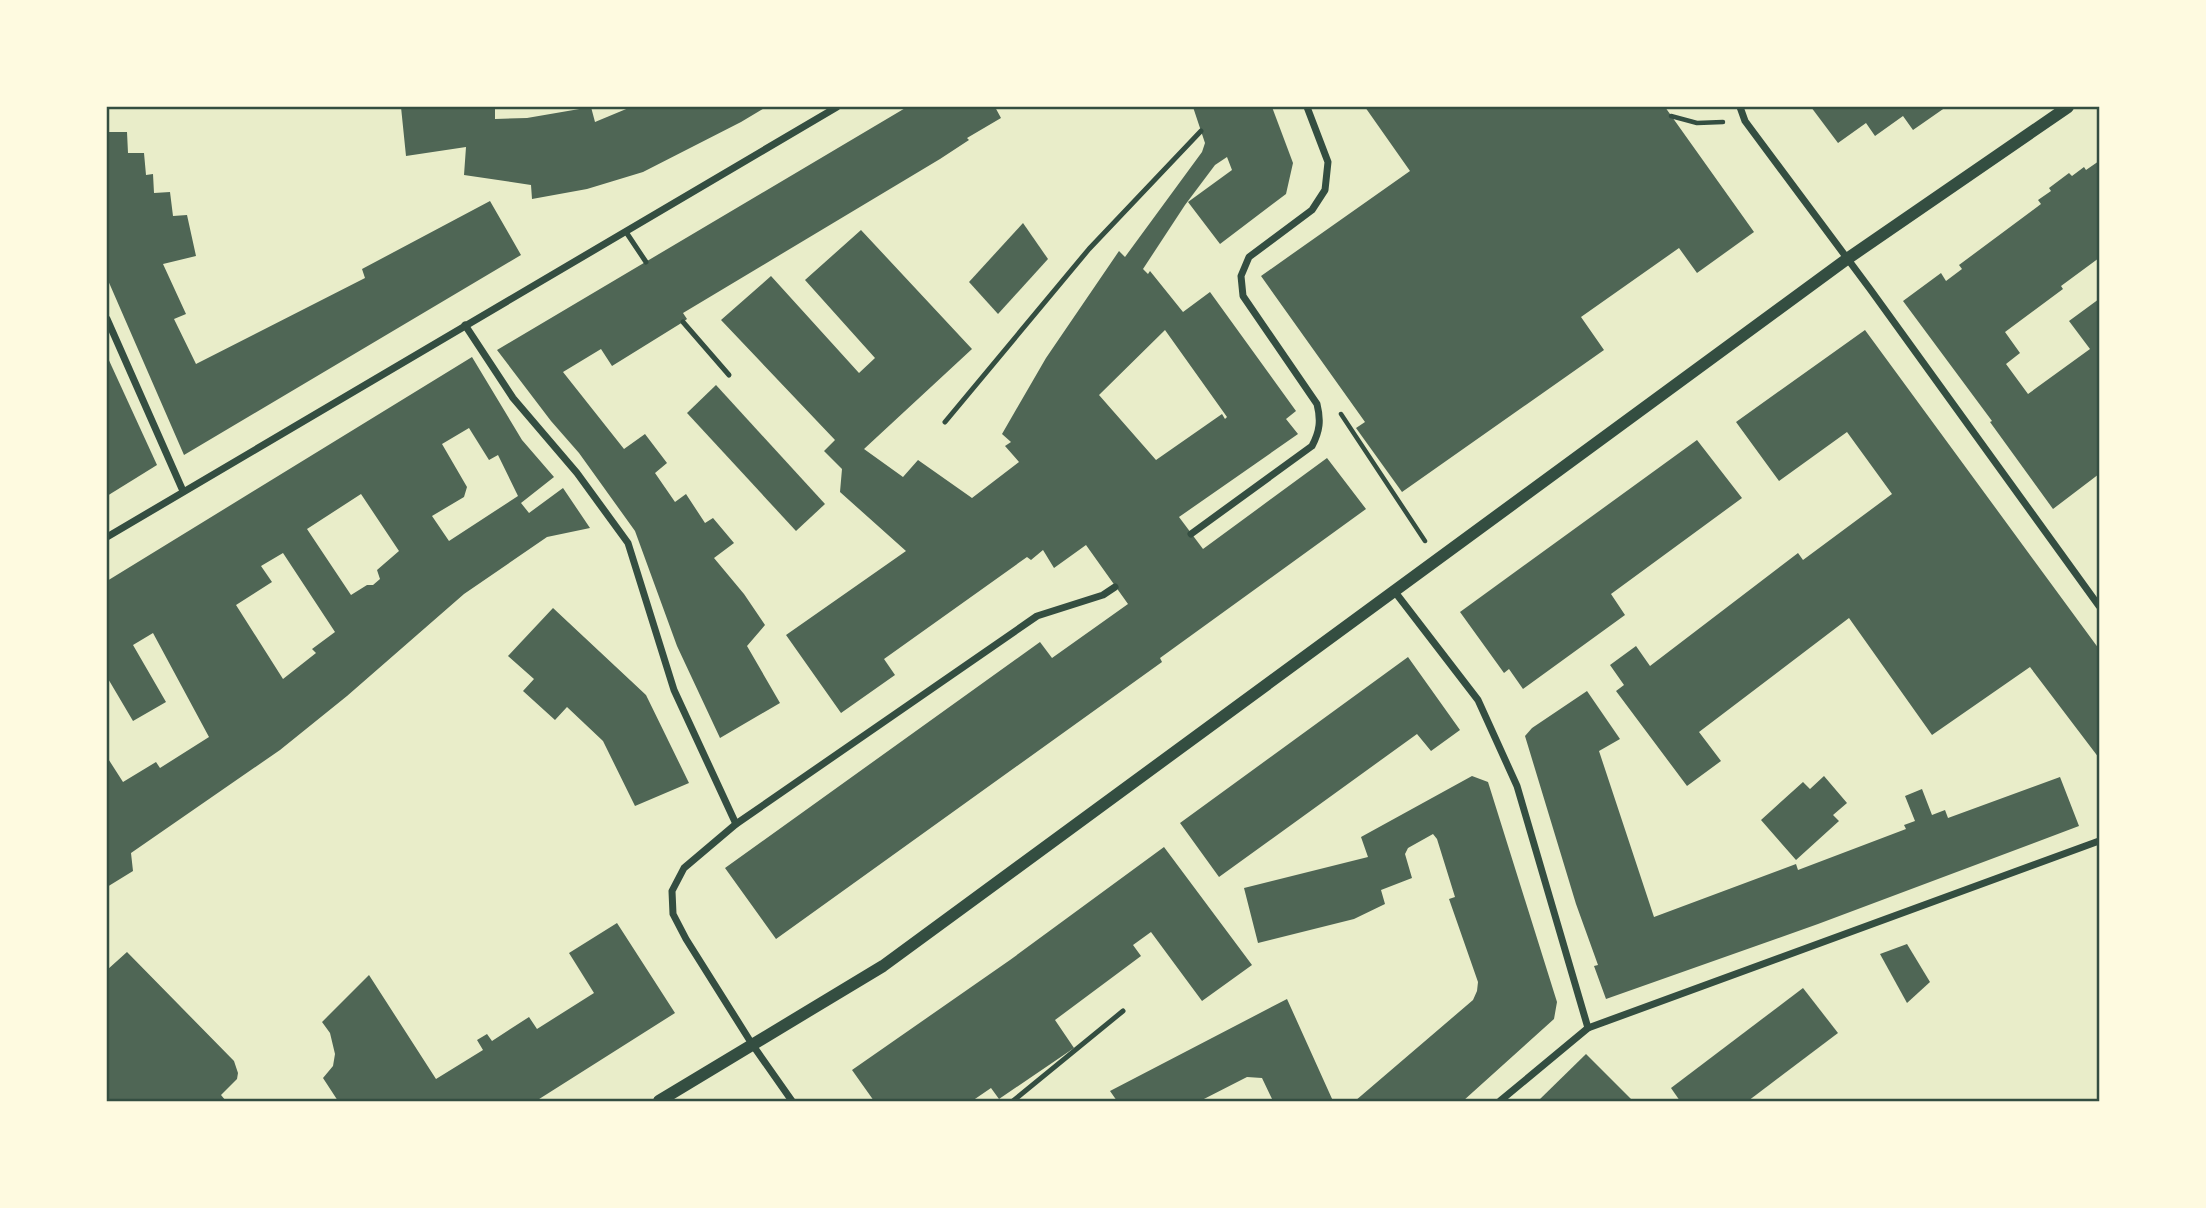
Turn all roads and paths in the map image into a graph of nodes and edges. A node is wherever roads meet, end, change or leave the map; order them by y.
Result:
1 (837, 107) edge
2 (1307, 107) edge
3 (1740, 107) edge
4 (2068, 107) edge
5 (1671, 116) dead end
6 (1697, 123) dead end
7 (1201, 131) dead end
8 (626, 232) junction
9 (1847, 259) junction
10 (646, 262) dead end
11 (107, 319) edge
12 (683, 322) dead end
13 (465, 325) junction
14 (729, 376) dead end
15 (1340, 414) dead end
16 (946, 422) dead end
17 (183, 491) junction
18 (1191, 534) dead end
19 (107, 537) edge
20 (1437, 559) junction
21 (1115, 587) dead end
22 (1395, 592) junction
23 (2099, 606) edge
24 (736, 824) junction
25 (2099, 841) edge
26 (1124, 1011) dead end
27 (1588, 1028) junction
28 (752, 1044) junction
29 (659, 1101) edge
30 (792, 1101) edge
31 (1013, 1101) edge
32 (1500, 1101) edge

1 - 8 street
2 - 18 street
3 - 9 street
4 - 9 street
5 - 6 path
7 - 16 lane
8 - 10 lane
8 - 13 street
9 - 20 street
9 - 23 street
11 - 17 street
12 - 14 lane
13 - 17 street
13 - 24 street
15 - 20 path
17 - 19 street
20 - 22 street
21 - 24 street
22 - 27 street
22 - 28 street
24 - 28 street
25 - 27 street
26 - 31 lane
27 - 32 street
28 - 29 street
28 - 30 street

